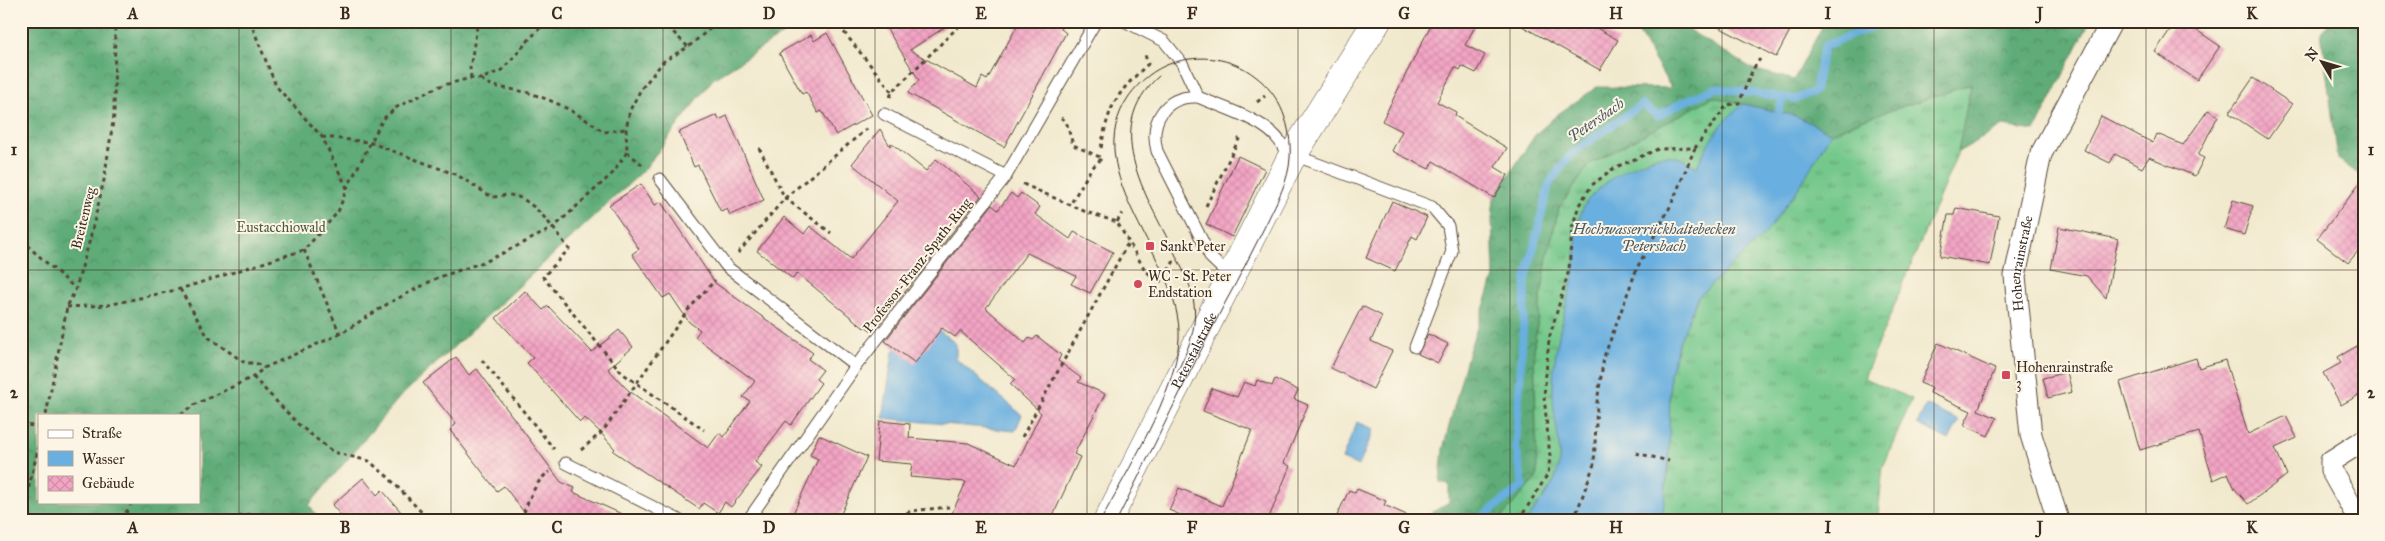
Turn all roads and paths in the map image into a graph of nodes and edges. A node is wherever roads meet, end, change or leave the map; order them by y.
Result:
1 (115, 21) edge
2 (250, 21) edge
3 (478, 21) edge
4 (546, 21) edge
5 (662, 21) edge
6 (719, 21) edge
7 (1096, 21) edge
8 (1124, 21) edge
9 (1377, 21) edge
10 (2112, 21) edge
11 (839, 26) dead end
12 (1139, 30) junction
13 (688, 47) junction
14 (1760, 59) dead end
15 (471, 78) junction
16 (481, 79) junction
17 (892, 92) dead end
18 (1266, 96) dead end
19 (1198, 97) junction
20 (1257, 102) dead end
21 (1046, 109) junction
22 (884, 114) dead end
23 (626, 129) junction
24 (322, 137) junction
25 (1240, 137) dead end
26 (369, 142) junction
27 (759, 148) dead end
28 (1101, 148) dead end
29 (1695, 148) junction
30 (627, 152) junction
31 (1294, 155) junction
32 (640, 164) dead end
33 (1006, 176) junction
34 (660, 179) dead end
35 (1277, 185) junction
36 (347, 188) junction
37 (1070, 204) junction
38 (1122, 213) dead end
39 (1202, 214) dead end
40 (1116, 222) junction
41 (553, 228) junction
42 (831, 233) dead end
43 (21, 240) edge
44 (1128, 243) junction
45 (304, 250) junction
46 (1174, 261) dead end
47 (1168, 271) dead end
48 (1230, 276) junction
49 (1162, 280) dead end
50 (76, 288) junction
51 (180, 289) junction
52 (67, 307) junction
53 (340, 334) junction
54 (1415, 347) dead end
55 (482, 360) dead end
56 (856, 366) junction
57 (264, 368) junction
58 (253, 377) junction
59 (46, 414) edge
60 (182, 414) edge
61 (21, 422) edge
62 (38, 427) edge
63 (704, 430) dead end
64 (1022, 437) dead end
65 (2364, 440) edge
66 (38, 449) edge
67 (1636, 453) dead end
68 (1669, 461) dead end
69 (566, 463) joint
70 (131, 504) edge
71 (949, 507) dead end
72 (21, 519) edge
73 (123, 519) edge
74 (151, 520) edge
75 (232, 520) edge
76 (280, 520) edge
77 (429, 520) edge
78 (679, 520) edge
79 (748, 520) edge
80 (892, 520) edge
81 (1108, 520) edge
82 (1519, 520) edge
83 (1574, 520) edge
84 (2058, 520) edge
85 (2359, 520) edge

1 - 50 path, Breitenweg
2 - 24 path
3 - 15 path
4 - 16 path
5 - 13 path
6 - 13 path
7 - 21 lane, Professor-Franz-Spath-Ring
8 - 12 lane
9 - 31 street, Peterstalstraße
10 - 84 street, Hohenrainstraße
11 - 17 path
12 - 19 lane
12 - 28 path
13 - 23 path
14 - 29 path
15 - 16 path
15 - 26 path
16 - 23 path
18 - 20 path
19 - 35 lane
19 - 48 lane
21 - 33 lane, Professor-Franz-Spath-Ring
21 - 37 path
22 - 33 lane
23 - 30 path
24 - 26 path
24 - 36 path
25 - 39 path
26 - 36 path
26 - 41 path
27 - 42 path
29 - 82 path
29 - 83 path
30 - 32 path
30 - 41 path
31 - 35 street, Peterstalstraße
31 - 54 lane
33 - 37 path
33 - 56 lane, Professor-Franz-Spath-Ring
34 - 56 lane
35 - 48 street, Peterstalstraße
36 - 45 path
37 - 40 path
38 - 40 path
40 - 44 path
41 - 53 path
41 - 63 path
43 - 50 path
44 - 49 path
44 - 64 path
45 - 51 path
45 - 53 path
46 - 47 path
48 - 81 street, Peterstalstraße
50 - 52 path, Breitenweg
51 - 52 path
51 - 57 path
52 - 59 path, Breitenweg
53 - 57 path
55 - 69 path
56 - 79 lane, Professor-Franz-Spath-Ring
57 - 58 path
58 - 60 path
58 - 77 path
61 - 62 path
65 - 85 street
66 - 72 path
67 - 68 path
69 - 78 lane
70 - 73 path
71 - 80 path
73 - 74 path
75 - 76 path

